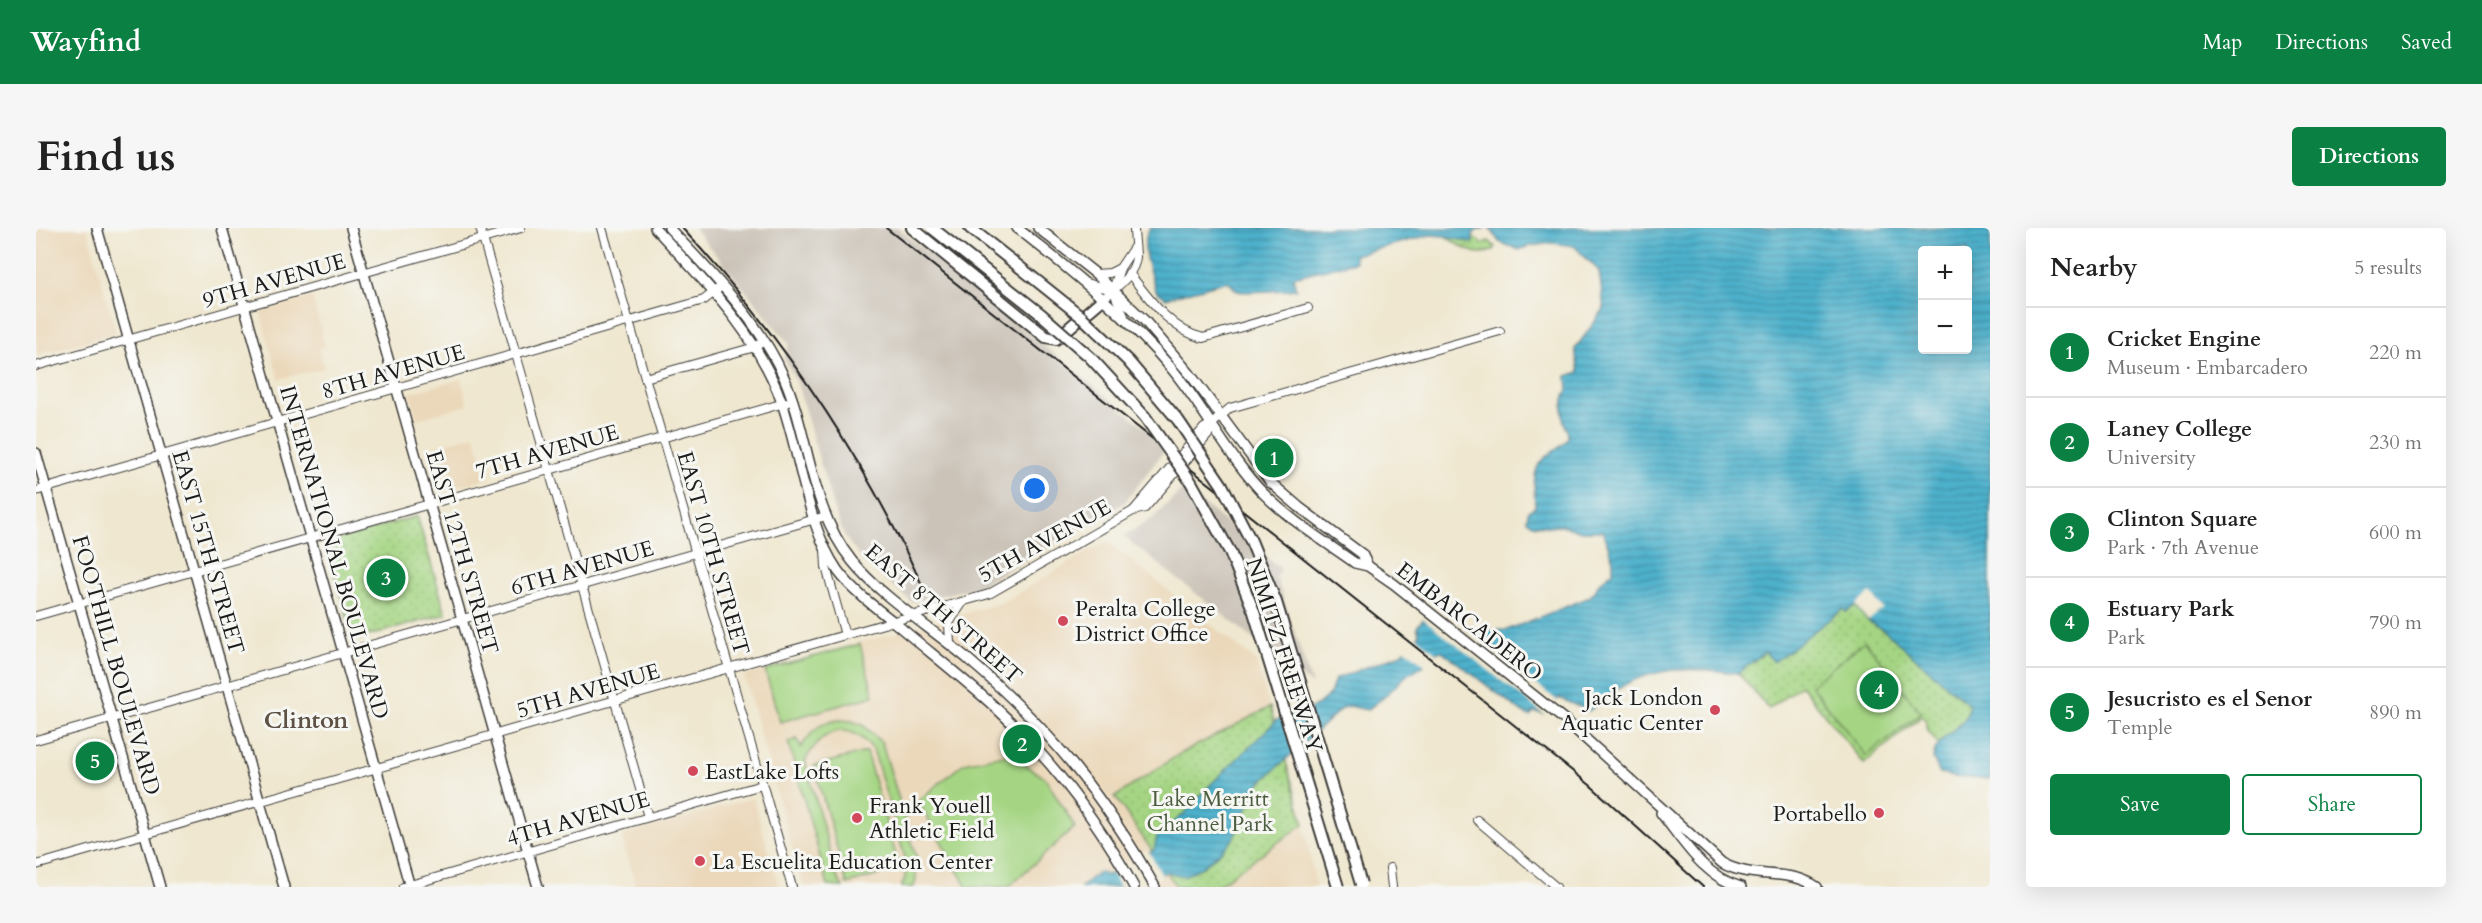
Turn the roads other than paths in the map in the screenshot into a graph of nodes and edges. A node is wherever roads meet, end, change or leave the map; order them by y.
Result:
1 (97, 228) edge
2 (222, 228) edge
3 (351, 228) edge
4 (480, 228) edge
5 (521, 228) edge
6 (602, 228) edge
7 (655, 228) edge
8 (669, 228) edge
9 (912, 228) edge
10 (932, 228) edge
11 (970, 228) edge
12 (1017, 228) edge
13 (1038, 228) edge
14 (1134, 228) edge
15 (483, 239) junction
16 (1134, 247) junction
17 (1120, 268) junction
18 (363, 273) junction
19 (1129, 273) junction
20 (1096, 274) junction
21 (1084, 282) junction
22 (721, 287) junction
23 (1113, 290) junction
24 (713, 294) junction
25 (1104, 298) junction
26 (244, 307) junction
27 (1308, 308) dead end
28 (1124, 317) junction
29 (629, 321) junction
30 (1500, 331) dead end
31 (129, 340) junction
32 (764, 341) junction
33 (755, 347) junction
34 (515, 354) junction
35 (36, 366) edge
36 (645, 378) junction
37 (396, 389) junction
38 (787, 402) junction
39 (1221, 414) junction
40 (279, 422) junction
41 (1212, 424) junction
42 (662, 438) junction
43 (36, 453) edge
44 (161, 455) junction
45 (548, 470) junction
46 (41, 489) edge
47 (430, 505) junction
48 (826, 516) junction
49 (815, 519) junction
50 (310, 539) junction
51 (825, 547) junction
52 (695, 553) junction
53 (1368, 566) junction
54 (195, 570) junction
55 (581, 585) junction
56 (963, 602) junction
57 (80, 605) junction
58 (913, 615) junction
59 (36, 616) edge
60 (462, 620) junction
61 (892, 621) junction
62 (845, 635) junction
63 (950, 644) junction
64 (343, 653) junction
65 (729, 668) junction
66 (228, 686) junction
67 (615, 702) junction
68 (112, 719) junction
69 (495, 736) junction
70 (36, 740) edge
71 (378, 769) junction
72 (762, 785) junction
73 (1653, 801) junction
74 (260, 802) junction
75 (648, 817) junction
76 (1477, 820) dead end
77 (145, 835) junction
78 (528, 851) junction
79 (36, 866) edge
80 (1390, 868) dead end
81 (407, 886) edge
82 (1362, 886) edge
83 (160, 887) edge
84 (284, 887) edge
85 (538, 887) edge
86 (792, 887) edge
87 (1134, 887) edge
88 (1155, 887) edge
89 (1338, 887) edge
90 (1392, 887) edge
91 (1556, 887) edge
92 (1741, 887) edge
93 (1817, 887) edge

1 - 31 main road, EAST 15TH STREET
2 - 26 main road, INTERNATIONAL BOULEVARD
3 - 18 main road, EAST 12TH STREET
4 - 15 street
5 - 15 street, 9TH AVENUE
6 - 29 street, EAST 10TH STREET
7 - 24 main road, EAST 8TH STREET
8 - 22 main road, EAST 8TH STREET
9 - 25 highway
10 - 89 highway, NIMITZ FREEWAY, bridge
11 - 82 highway, NIMITZ FREEWAY, bridge
12 - 21 main road, EMBARCADERO
13 - 20 main road, EMBARCADERO
14 - 16 street
15 - 18 street, 9TH AVENUE
15 - 34 street
16 - 17 street
16 - 19 street
17 - 20 street
17 - 23 street
18 - 26 street, 9TH AVENUE
18 - 37 main road, EAST 12TH STREET
19 - 23 street
19 - 27 street
20 - 23 main road, EMBARCADERO
21 - 23 street
21 - 25 main road, EMBARCADERO
22 - 24 street, 8TH AVENUE
22 - 32 main road, EAST 8TH STREET
23 - 25 street
23 - 28 street
23 - 39 main road, EMBARCADERO
24 - 29 street, 8TH AVENUE
24 - 33 main road, EAST 8TH STREET
25 - 28 main road, EMBARCADERO
26 - 31 street, 9TH AVENUE
26 - 40 main road, INTERNATIONAL BOULEVARD
28 - 41 main road, EMBARCADERO
29 - 34 street, 8TH AVENUE
29 - 36 street, EAST 10TH STREET
30 - 39 street, 5TH AVENUE
31 - 35 street, 9TH AVENUE
31 - 44 main road, EAST 15TH STREET
32 - 33 street
32 - 38 main road, EAST 8TH STREET
33 - 36 street
33 - 38 main road, EAST 8TH STREET
34 - 37 street, 8TH AVENUE
34 - 45 street
36 - 42 street, EAST 10TH STREET
37 - 40 street, 8TH AVENUE
37 - 47 main road, EAST 12TH STREET
38 - 42 street, 7TH AVENUE
38 - 48 main road, EAST 8TH STREET
38 - 49 main road, EAST 8TH STREET
39 - 41 street, 5TH AVENUE
39 - 53 main road, EMBARCADERO
40 - 44 street, 8TH AVENUE
40 - 50 main road, INTERNATIONAL BOULEVARD
41 - 53 main road, EMBARCADERO
41 - 56 street, 5TH AVENUE
42 - 45 street, 7TH AVENUE
42 - 52 street, EAST 10TH STREET
43 - 46 main road, FOOTHILL BOULEVARD
44 - 46 street, 8TH AVENUE
44 - 54 main road, EAST 15TH STREET
45 - 47 street, 7TH AVENUE
45 - 55 street
46 - 57 main road, FOOTHILL BOULEVARD
47 - 50 street, 7TH AVENUE
47 - 60 main road, EAST 12TH STREET
48 - 49 street, 6TH AVENUE
48 - 58 main road, EAST 8TH STREET
49 - 51 main road, EAST 8TH STREET
49 - 52 street, 6TH AVENUE
50 - 54 street, 7TH AVENUE
50 - 64 main road, INTERNATIONAL BOULEVARD
51 - 61 main road, EAST 8TH STREET
51 - 62 street, EAST 8TH STREET
52 - 55 street, 6TH AVENUE
52 - 65 street, EAST 10TH STREET
53 - 73 main road, EMBARCADERO
54 - 57 street, 7TH AVENUE
54 - 66 main road, EAST 15TH STREET
55 - 60 street, 6TH AVENUE
55 - 67 street
56 - 58 street, 5TH AVENUE
56 - 63 street
57 - 59 street, 7TH AVENUE
57 - 68 main road, FOOTHILL BOULEVARD
58 - 61 street, 5TH AVENUE
58 - 63 main road, EAST 8TH STREET
60 - 64 street, 6TH AVENUE
60 - 69 main road, EAST 12TH STREET
61 - 62 street, 5TH AVENUE
61 - 87 main road, EAST 8TH STREET
62 - 65 street, 5TH AVENUE
63 - 88 main road, EAST 8TH STREET
64 - 66 street, 6TH AVENUE
64 - 71 main road, INTERNATIONAL BOULEVARD
65 - 67 street, 5TH AVENUE
65 - 72 street, EAST 10TH STREET
66 - 68 street, 6TH AVENUE
66 - 74 main road, EAST 15TH STREET
67 - 69 street, 5TH AVENUE
67 - 75 street
68 - 70 street, 6TH AVENUE
68 - 77 main road, FOOTHILL BOULEVARD
69 - 71 street, 5TH AVENUE
69 - 78 main road, EAST 12TH STREET
71 - 74 street, 5TH AVENUE
71 - 81 main road, INTERNATIONAL BOULEVARD
72 - 75 street, 4TH AVENUE
72 - 86 street, EAST 10TH STREET
73 - 92 main road
73 - 93 main road
74 - 77 street, 5TH AVENUE
74 - 84 main road, EAST 15TH STREET
75 - 78 street, 4TH AVENUE
76 - 91 street
77 - 79 street, 5TH AVENUE
77 - 83 main road, FOOTHILL BOULEVARD
78 - 81 street, 4TH AVENUE
78 - 85 main road, EAST 12TH STREET
80 - 90 street

